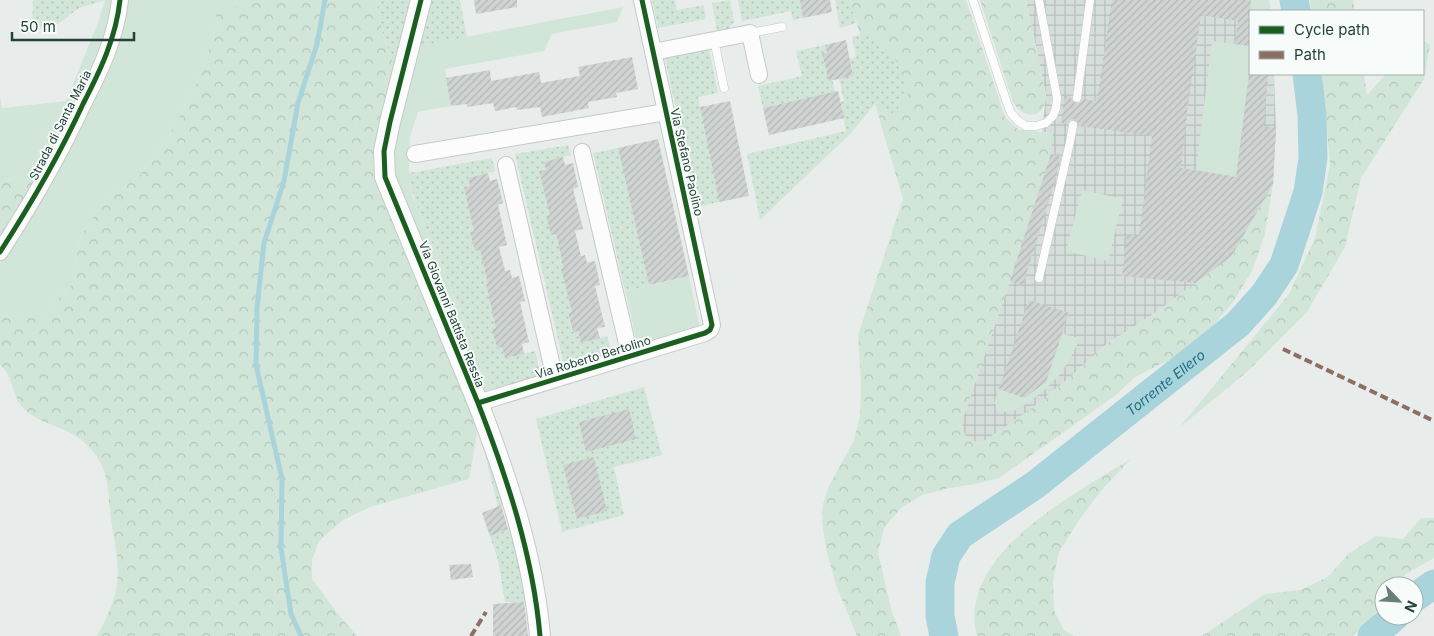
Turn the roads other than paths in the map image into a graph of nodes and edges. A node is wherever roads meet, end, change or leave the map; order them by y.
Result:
1 (120, 0) edge
2 (421, 0) edge
3 (642, 0) edge
4 (973, 0) edge
5 (1039, 0) edge
6 (1090, 0) edge
7 (782, 27) dead end
8 (750, 33) junction
9 (714, 40) junction
10 (653, 52) junction
11 (759, 75) dead end
12 (724, 88) dead end
13 (1077, 98) dead end
14 (666, 112) junction
15 (1072, 125) dead end
16 (582, 152) dead end
17 (415, 154) dead end
18 (506, 165) dead end
19 (0, 252) edge
20 (1039, 278) dead end
21 (711, 328) joint
22 (630, 356) junction
23 (555, 379) junction
24 (478, 403) junction
25 (540, 636) edge

1 - 19 street, Strada di Santa Maria
2 - 24 street, Via Giovanni Battista Ressia
3 - 10 street, Via Stefano Paolino
4 - 5 lane
6 - 13 lane
7 - 8 lane
8 - 9 street
8 - 11 street
9 - 10 street
9 - 12 lane
10 - 14 street, Via Stefano Paolino
14 - 17 street, Via Stefano Paolino
14 - 21 street, Via Stefano Paolino
15 - 20 lane
16 - 22 street, Via Roberto Bertolino
18 - 23 street, Via Roberto Bertolino
21 - 22 street, Via Roberto Bertolino
22 - 23 street, Via Roberto Bertolino
23 - 24 street, Via Roberto Bertolino
24 - 25 street, Via Giovanni Battista Ressia

